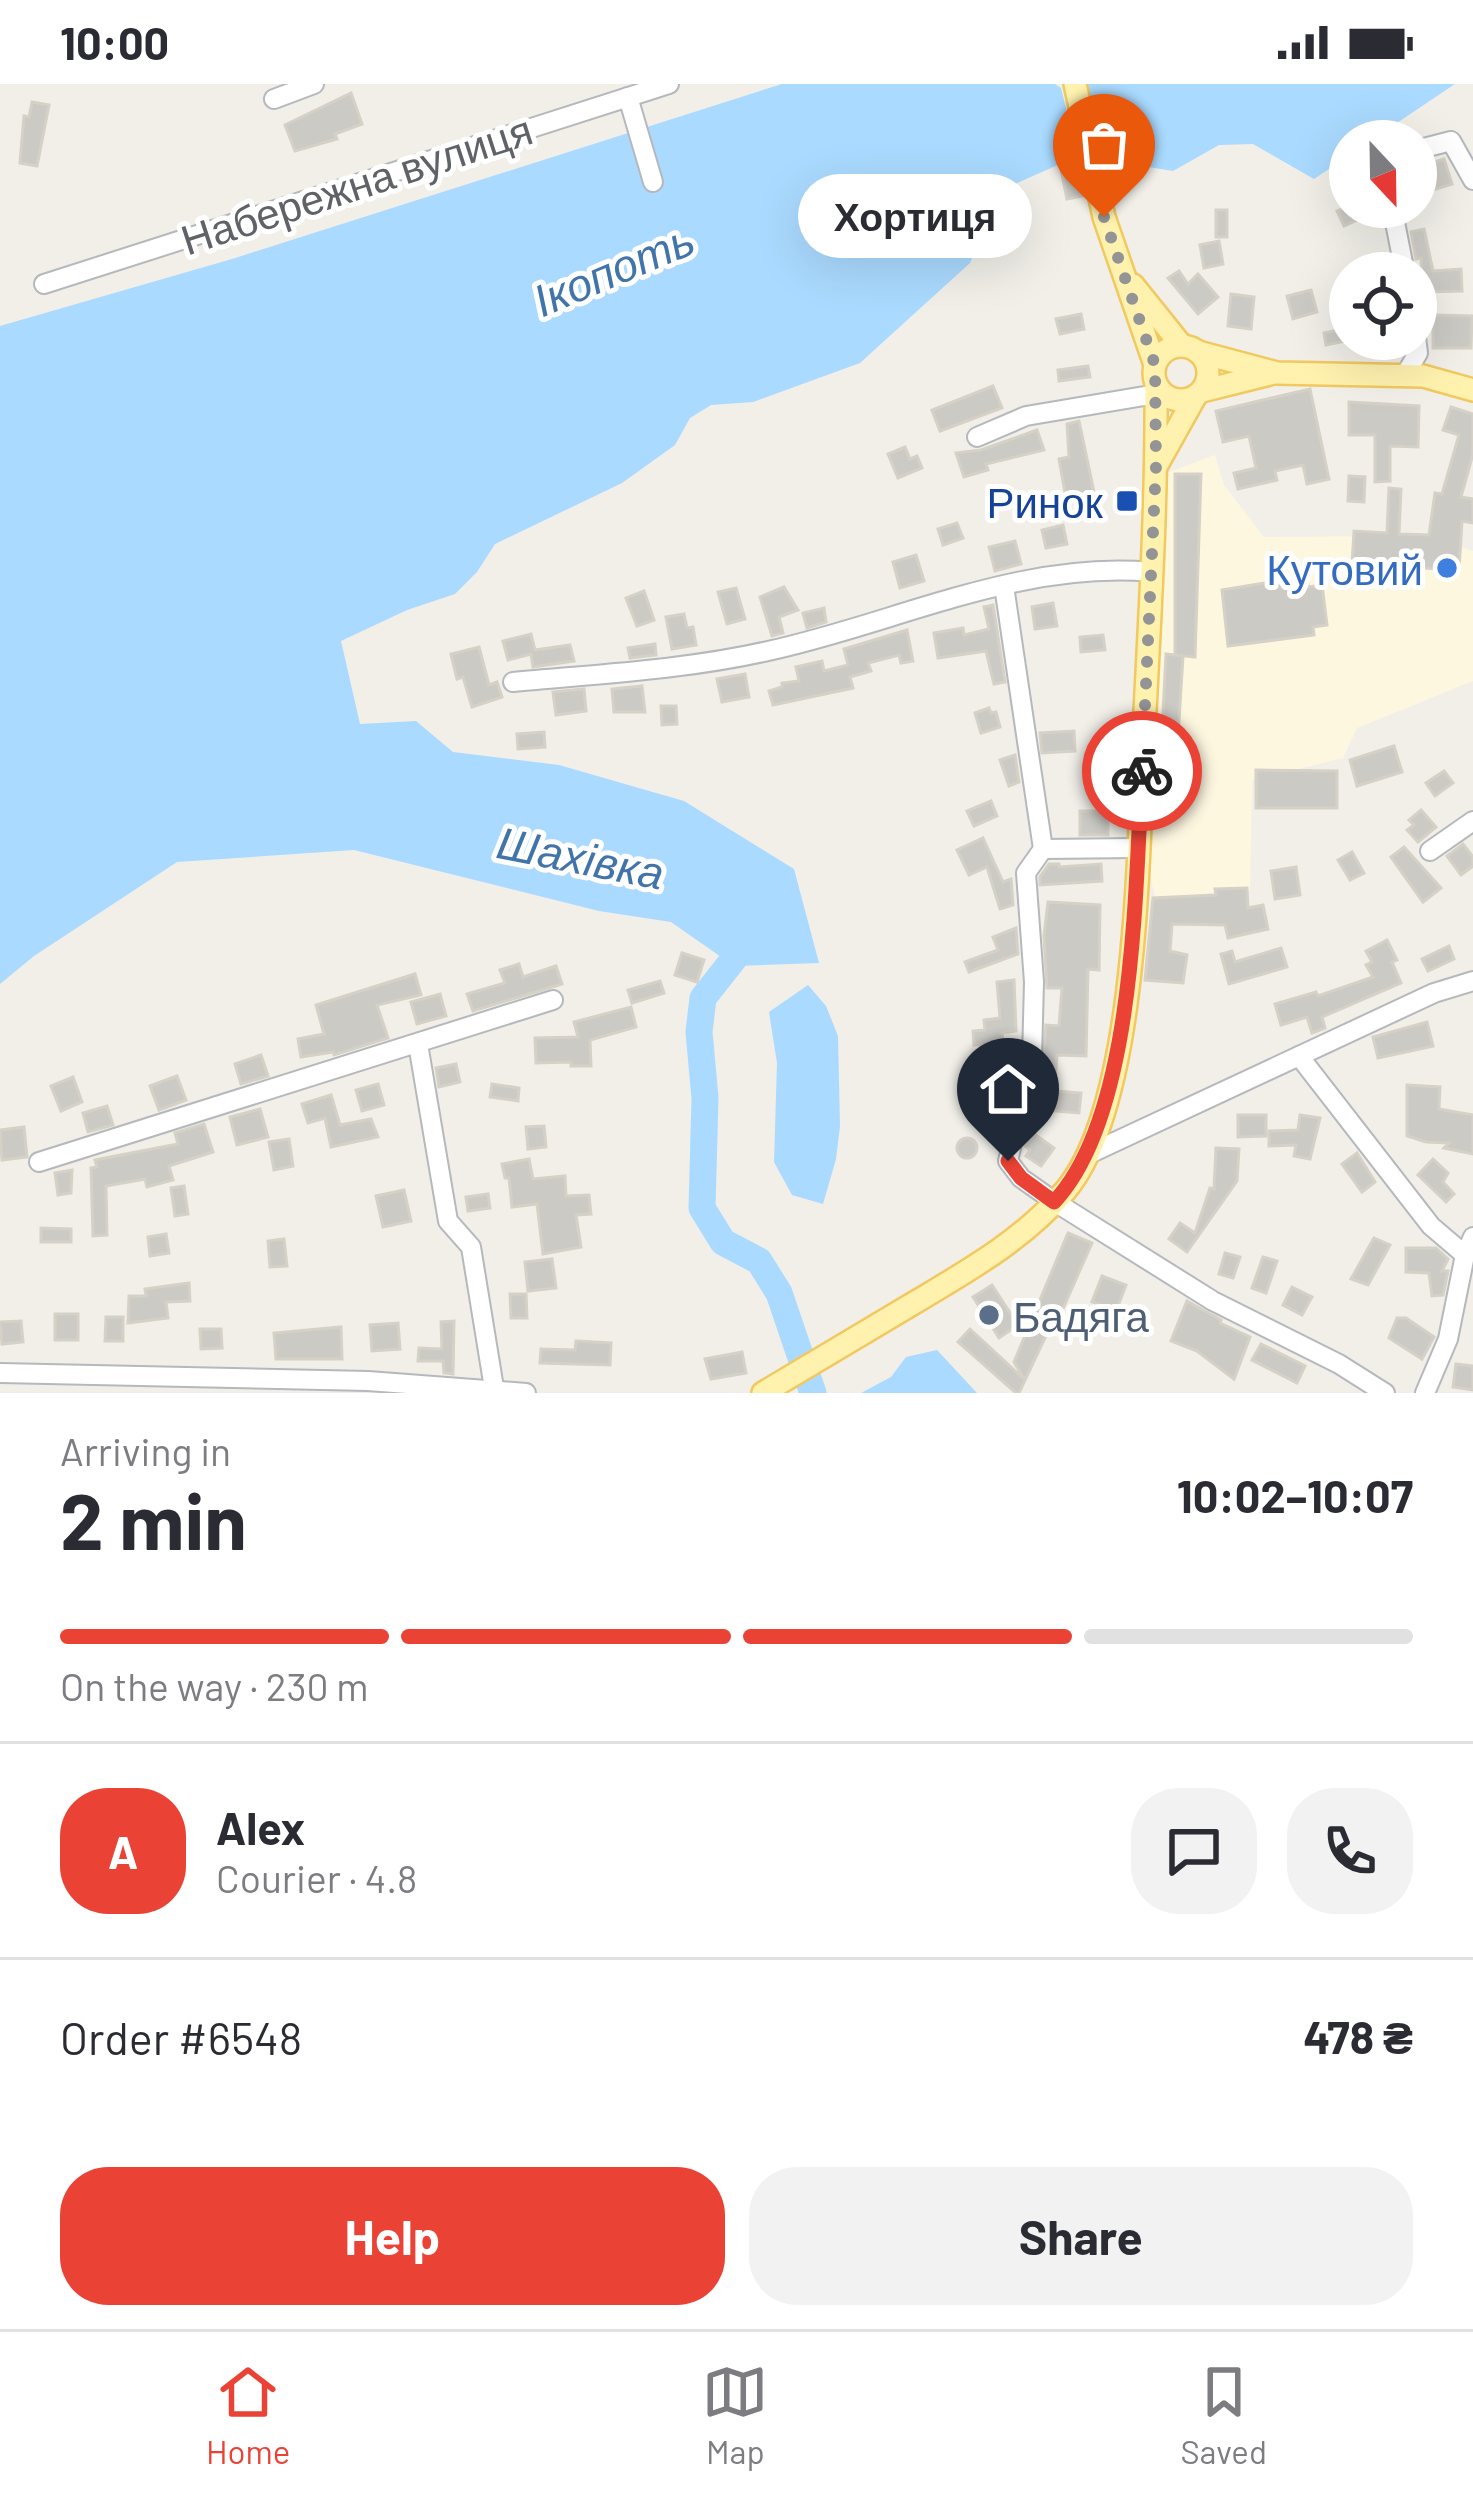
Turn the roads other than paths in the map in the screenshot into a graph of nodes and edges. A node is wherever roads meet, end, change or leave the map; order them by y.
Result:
1 (314, 84) edge
2 (669, 84) edge
3 (1075, 84) edge
4 (628, 97) junction
5 (274, 100) dead end
6 (1437, 144) edge
7 (1473, 180) edge
8 (652, 182) dead end
9 (1121, 271) junction
10 (44, 284) dead end
11 (1190, 349) junction
12 (1414, 360) edge
13 (1277, 373) junction
14 (1405, 375) junction
15 (1156, 381) junction
16 (1473, 390) edge
17 (1198, 394) junction
18 (977, 437) dead end
19 (1156, 466) junction
20 (1150, 572) junction
21 (1004, 586) junction
22 (513, 682) dead end
23 (1473, 821) edge
24 (1137, 848) junction
25 (1043, 849) junction
26 (1430, 851) dead end
27 (1473, 981) edge
28 (553, 1000) dead end
29 (418, 1044) junction
30 (1298, 1056) junction
31 (1089, 1154) junction
32 (39, 1162) dead end
33 (1054, 1202) junction
34 (1469, 1246) edge
35 (0, 1373) edge
36 (494, 1388) junction
37 (526, 1393) edge
38 (763, 1393) edge
39 (1385, 1393) edge
40 (1425, 1393) edge

1 - 5 street
2 - 4 street, Набережна вулиця
3 - 9 main road
4 - 8 street
4 - 10 street, Набережна вулиця
6 - 7 street
9 - 11 main road
9 - 15 main road
11 - 13 main road
11 - 15 main road
11 - 17 main road
12 - 14 street
13 - 14 main road
13 - 17 main road
14 - 16 main road
15 - 17 main road
15 - 18 street
15 - 19 main road
17 - 19 main road
19 - 20 main road
20 - 21 street
20 - 24 main road
21 - 22 street
21 - 25 street
23 - 26 street
24 - 25 street
24 - 31 main road
25 - 33 street
27 - 30 street
28 - 29 street
29 - 32 street
29 - 36 street
30 - 31 street
30 - 34 street
31 - 33 main road
33 - 38 main road
33 - 39 street
34 - 40 street
35 - 36 street
36 - 37 street

